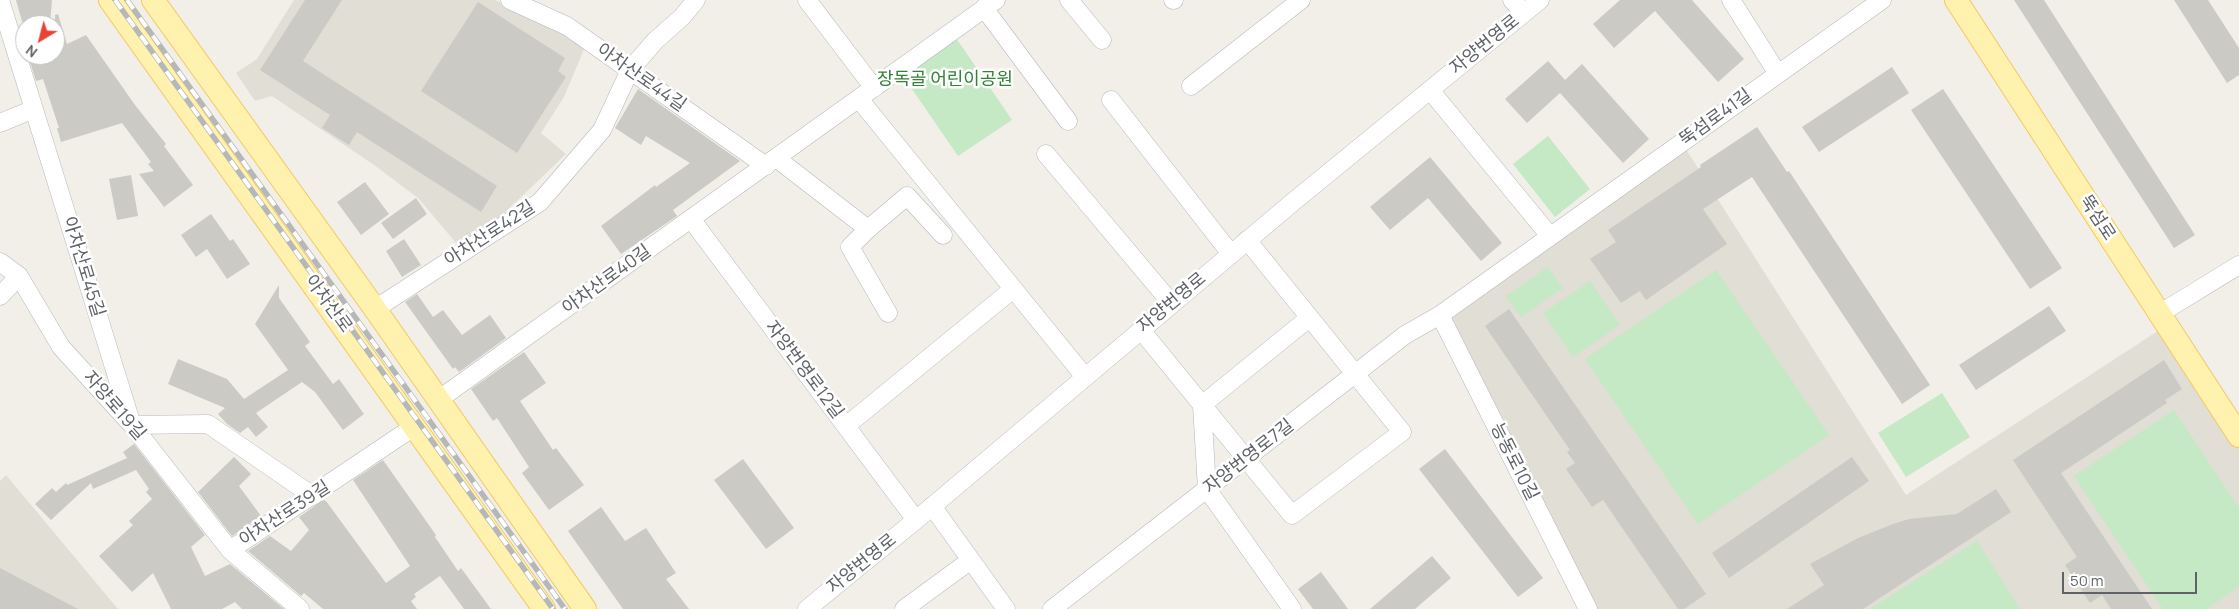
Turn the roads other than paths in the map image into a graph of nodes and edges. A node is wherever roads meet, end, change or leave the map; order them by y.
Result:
1 (0, 0) edge
2 (110, 0) edge
3 (153, 0) edge
4 (510, 0) edge
5 (696, 0) edge
6 (806, 0) edge
7 (1069, 0) edge
8 (1301, 0) edge
9 (1540, 0) edge
10 (1731, 0) edge
11 (1882, 0) edge
12 (1956, 0) edge
13 (981, 5) edge
14 (1518, 7) edge
15 (1102, 40) dead end
16 (630, 70) junction
17 (1778, 74) junction
18 (1191, 86) dead end
19 (874, 88) junction
20 (1430, 90) junction
21 (859, 99) junction
22 (1111, 100) dead end
23 (34, 109) junction
24 (1068, 120) dead end
25 (0, 123) edge
26 (1046, 154) dead end
27 (771, 162) junction
28 (692, 219) junction
29 (868, 229) junction
30 (943, 235) dead end
31 (1550, 236) junction
32 (1247, 240) junction
33 (1231, 254) junction
34 (0, 262) edge
35 (2239, 265) edge
36 (19, 276) junction
37 (1013, 289) junction
38 (0, 296) edge
39 (1172, 304) junction
40 (375, 309) junction
41 (888, 313) dead end
42 (1440, 314) junction
43 (2160, 314) junction
44 (1310, 318) junction
45 (1141, 330) junction
46 (1355, 374) junction
47 (1085, 377) junction
48 (438, 400) junction
49 (1202, 405) junction
50 (132, 425) junction
51 (415, 426) junction
52 (846, 426) junction
53 (2239, 436) edge
54 (1246, 458) junction
55 (1207, 489) junction
56 (313, 496) junction
57 (932, 506) junction
58 (916, 520) junction
59 (230, 550) junction
60 (970, 560) junction
61 (817, 606) edge
62 (300, 609) edge
63 (544, 609) edge
64 (585, 609) edge
65 (904, 609) edge
66 (1006, 609) edge
67 (1052, 609) edge
68 (1292, 609) edge
69 (1588, 609) edge

1 - 23 street, 아차산로45길
2 - 51 main road, 아차산로
3 - 40 main road, 아차산로
4 - 16 street, 아차산로44길
5 - 16 street, 아차산로42길
6 - 19 street
7 - 15 street
8 - 18 street
9 - 14 street, 자양번영로
10 - 17 street
11 - 17 street, 뚝섬로41길
12 - 43 main road, 뚝섬로
13 - 19 street, 아차산로40길
13 - 24 street
14 - 20 street, 자양번영로
16 - 27 street, 아차산로44길
16 - 40 street, 아차산로42길
17 - 31 street, 뚝섬로41길
19 - 21 street, 아차산로40길
20 - 31 street
20 - 32 street, 자양번영로
21 - 27 street, 아차산로40길
21 - 37 street
22 - 33 street
23 - 25 street
23 - 50 street, 아차산로45길
26 - 39 street
27 - 28 street, 아차산로40길
27 - 29 street
28 - 48 street, 아차산로40길
28 - 52 street, 자양번영로12길
29 - 30 street
29 - 41 street
31 - 42 street, 뚝섬로41길
32 - 33 street, 자양번영로
32 - 44 street
33 - 39 street, 자양번영로
34 - 36 street, 자양로19길
35 - 43 street
36 - 38 street
36 - 50 street, 자양로19길
37 - 47 street
37 - 52 street
39 - 45 street, 자양번영로
40 - 48 main road, 아차산로
42 - 46 street, 자양번영로7길
42 - 69 street, 능동로10길
43 - 53 main road, 뚝섬로
44 - 46 street
44 - 49 street
45 - 47 street, 자양번영로
45 - 49 street
46 - 54 street, 자양번영로7길
46 - 54 street
47 - 57 street, 자양번영로
48 - 64 main road, 아차산로
49 - 54 street
49 - 55 street
50 - 56 street
50 - 59 street, 자양로19길
51 - 56 street, 아차산로39길
51 - 63 main road, 아차산로
52 - 58 street, 자양번영로12길
54 - 55 street, 자양번영로7길
55 - 67 street, 자양번영로7길
55 - 68 street
56 - 59 street, 아차산로39길
57 - 58 street, 자양번영로
57 - 60 street
58 - 61 street, 자양번영로
59 - 62 street, 아차산로39길
60 - 65 street
60 - 66 street

